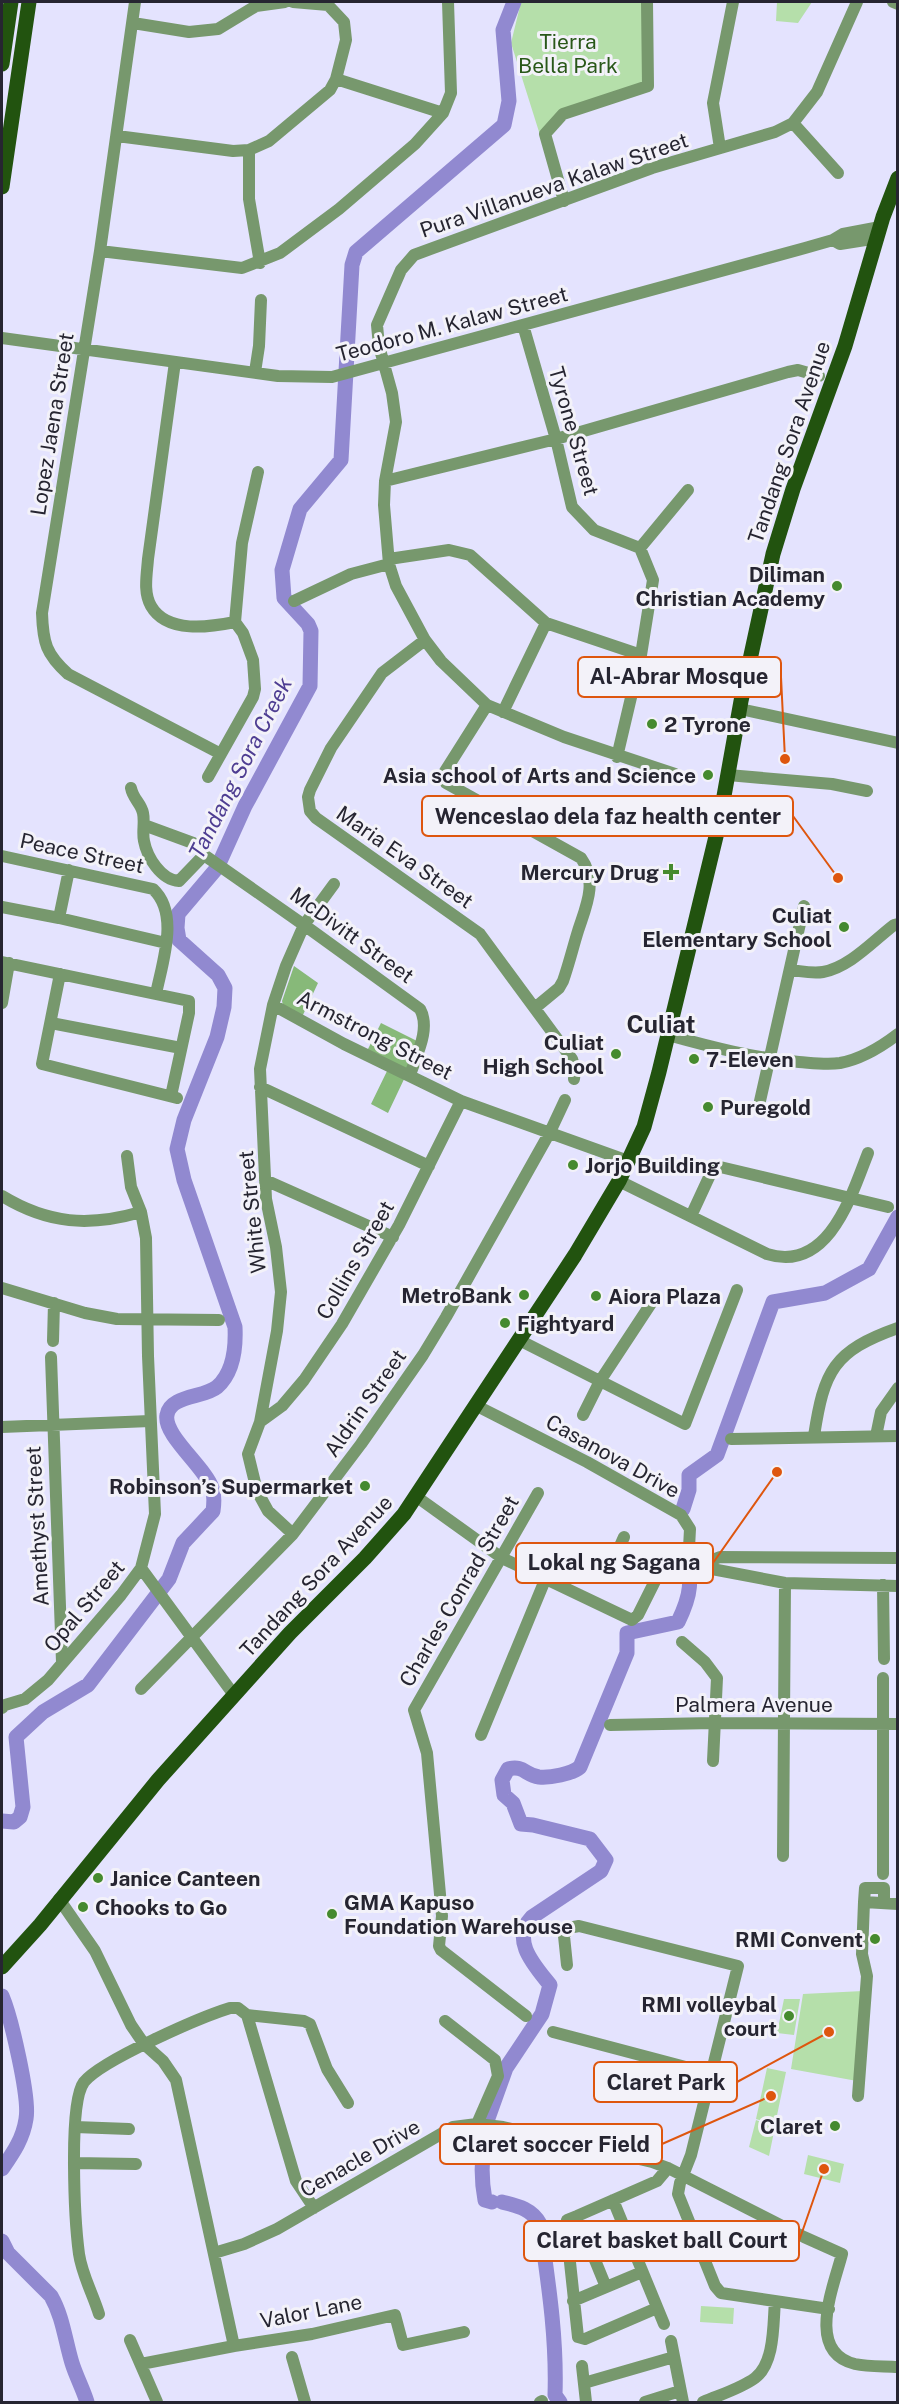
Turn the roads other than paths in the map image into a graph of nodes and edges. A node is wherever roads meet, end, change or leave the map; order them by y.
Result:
1 (11, 2) edge
2 (29, 2) edge
3 (135, 2) edge
4 (285, 2) edge
5 (293, 2) edge
6 (448, 2) edge
7 (647, 2) edge
8 (734, 2) edge
9 (857, 2) edge
10 (893, 2) edge
11 (897, 4) edge
12 (133, 23) junction
13 (2, 64) edge
14 (336, 79) junction
15 (442, 113) junction
16 (793, 123) junction
17 (6, 125) edge
18 (117, 136) junction
19 (720, 148) junction
20 (249, 150) junction
21 (838, 173) dead end
22 (897, 178) edge
23 (2, 187) edge
24 (564, 201) junction
25 (879, 232) junction
26 (100, 251) junction
27 (260, 263) junction
28 (261, 300) dead end
29 (523, 325) junction
30 (2, 338) edge
31 (84, 350) junction
32 (175, 362) junction
33 (385, 363) junction
34 (255, 372) junction
35 (819, 376) dead end
36 (556, 439) junction
37 (258, 472) dead end
38 (385, 481) junction
39 (688, 490) dead end
40 (640, 548) junction
41 (389, 562) junction
42 (294, 601) dead end
43 (235, 622) junction
44 (546, 623) junction
45 (425, 640) junction
46 (641, 656) junction
47 (487, 705) junction
48 (740, 709) junction
49 (503, 712) junction
50 (897, 743) edge
51 (221, 754) junction
52 (617, 757) junction
53 (675, 774) dead end
54 (728, 775) junction
55 (208, 777) dead end
56 (131, 788) dead end
57 (867, 791) dead end
58 (144, 825) junction
59 (2, 855) edge
60 (204, 855) junction
61 (69, 870) junction
62 (333, 884) dead end
63 (804, 906) dead end
64 (2, 907) edge
65 (59, 918) junction
66 (897, 924) edge
67 (304, 925) junction
68 (166, 943) junction
69 (5, 962) edge
70 (790, 970) junction
71 (60, 974) junction
72 (156, 994) junction
73 (2, 1003) edge
74 (273, 1005) junction
75 (536, 1007) junction
76 (51, 1023) junction
77 (897, 1034) edge
78 (668, 1035) junction
79 (181, 1048) junction
80 (770, 1060) junction
81 (410, 1075) junction
82 (574, 1079) dead end
83 (260, 1088) junction
84 (565, 1100) dead end
85 (461, 1101) junction
86 (760, 1101) dead end
87 (550, 1132) junction
88 (868, 1153) dead end
89 (127, 1156) dead end
90 (628, 1161) junction
91 (429, 1166) junction
92 (264, 1180) junction
93 (619, 1181) junction
94 (2, 1196) edge
95 (851, 1198) junction
96 (888, 1207) dead end
97 (141, 1212) junction
98 (691, 1216) junction
99 (393, 1237) junction
100 (2, 1288) edge
101 (737, 1290) dead end
102 (652, 1302) dead end
103 (54, 1303) junction
104 (147, 1319) junction
105 (219, 1320) dead end
106 (897, 1328) edge
107 (519, 1340) junction
108 (53, 1341) dead end
109 (51, 1357) dead end
110 (600, 1381) junction
111 (897, 1388) edge
112 (477, 1406) junction
113 (583, 1415) dead end
114 (150, 1421) junction
115 (260, 1422) junction
116 (52, 1425) junction
117 (2, 1426) edge
118 (814, 1436) junction
119 (876, 1436) junction
120 (897, 1436) edge
121 (731, 1439) dead end
122 (538, 1493) dead end
123 (417, 1497) junction
124 (293, 1534) junction
125 (624, 1537) dead end
126 (502, 1558) junction
127 (897, 1558) edge
128 (699, 1564) junction
129 (141, 1568) junction
130 (545, 1580) junction
131 (785, 1584) junction
132 (883, 1585) junction
133 (897, 1586) edge
134 (191, 1637) junction
135 (682, 1642) dead end
136 (884, 1659) dead end
137 (62, 1662) junction
138 (883, 1678) dead end
139 (141, 1689) dead end
140 (234, 1695) junction
141 (3, 1704) edge
142 (714, 1723) junction
143 (784, 1723) junction
144 (897, 1724) edge
145 (610, 1725) dead end
146 (883, 1725) junction
147 (481, 1735) dead end
148 (713, 1761) dead end
149 (783, 1856) dead end
150 (883, 1874) dead end
151 (59, 1899) junction
152 (897, 1904) edge
153 (4, 1964) edge
154 (567, 1965) dead end
155 (243, 2012) junction
156 (526, 2016) dead end
157 (445, 2021) dead end
158 (553, 2032) dead end
159 (144, 2044) junction
160 (712, 2074) junction
161 (858, 2096) dead end
162 (348, 2103) dead end
163 (477, 2124) junction
164 (75, 2127) junction
165 (129, 2129) dead end
166 (74, 2163) junction
167 (136, 2164) dead end
168 (668, 2168) junction
169 (684, 2175) junction
170 (613, 2200) junction
171 (314, 2208) junction
172 (577, 2216) junction
173 (214, 2253) junction
174 (642, 2272) junction
175 (606, 2287) junction
176 (573, 2301) junction
177 (775, 2301) junction
178 (657, 2308) junction
179 (829, 2309) junction
180 (99, 2314) dead end
181 (664, 2324) dead end
182 (464, 2332) dead end
183 (130, 2340) dead end
184 (671, 2341) dead end
185 (234, 2346) junction
186 (674, 2356) junction
187 (292, 2357) dead end
188 (141, 2364) junction
189 (582, 2366) dead end
190 (897, 2367) edge
191 (584, 2383) junction
192 (681, 2397) edge
193 (157, 2403) edge
194 (305, 2403) edge
195 (586, 2403) edge
196 (645, 2403) edge
197 (703, 2403) edge

1 - 13 main road
2 - 17 main road
3 - 12 street, Lopez Jaena Street
4 - 12 street
5 - 14 street
6 - 15 street
7 - 24 street
8 - 19 street
9 - 16 street, Pura Villanueva Kalaw Street
10 - 11 street
12 - 18 street, Lopez Jaena Street
14 - 15 street
14 - 20 street
15 - 27 street
16 - 19 street, Pura Villanueva Kalaw Street
16 - 21 street
17 - 23 main road
18 - 20 street
18 - 26 street, Lopez Jaena Street
19 - 24 street, Pura Villanueva Kalaw Street
20 - 27 street
22 - 25 main road, Tandang Sora Avenue
24 - 33 street, Pura Villanueva Kalaw Street
25 - 29 street, Teodoro M. Kalaw Street
25 - 48 main road, Tandang Sora Avenue
26 - 27 street
26 - 31 street, Lopez Jaena Street
28 - 34 street
29 - 33 street, Teodoro M. Kalaw Street
29 - 36 street, Tyrone Street
30 - 31 street, Teodoro M. Kalaw Street
31 - 32 street, Teodoro M. Kalaw Street
31 - 51 street, Lopez Jaena Street
32 - 34 street, Teodoro M. Kalaw Street
32 - 43 street
33 - 34 street, Teodoro M. Kalaw Street
33 - 38 street, Pura Villanueva Kalaw Street
35 - 36 street
36 - 38 street
36 - 40 street, Tyrone Street
37 - 43 street
38 - 41 street, Pura Villanueva Kalaw Street
39 - 40 street
40 - 46 street
41 - 42 street
41 - 44 street
41 - 45 street, Pura Villanueva Kalaw Street
43 - 51 street
44 - 46 street
44 - 49 street
45 - 47 street, Pura Villanueva Kalaw Street
45 - 75 street, Maria Eva Street
46 - 52 street
47 - 49 street, Pura Villanueva Kalaw Street
47 - 75 street
48 - 50 street
48 - 54 main road, Tandang Sora Avenue
49 - 52 street, Pura Villanueva Kalaw Street
51 - 55 street
52 - 53 street, Pura Villanueva Kalaw Street
54 - 57 street
54 - 78 main road, Tandang Sora Avenue
56 - 58 street
58 - 60 street, McDivitt Street
58 - 60 street
59 - 61 street, Peace Street
60 - 67 street, McDivitt Street
61 - 65 street
61 - 68 street, Peace Street
62 - 67 street, White Street
63 - 70 street
64 - 65 street
65 - 68 street
66 - 70 street
67 - 74 street, White Street
67 - 81 street, McDivitt Street
68 - 72 street, Peace Street
69 - 71 street
69 - 73 street
70 - 80 street
71 - 72 street
71 - 76 street
72 - 79 street
74 - 81 street, Armstrong Street
74 - 83 street, White Street
75 - 82 street, Maria Eva Street
76 - 79 street
76 - 79 street
77 - 80 street
78 - 80 street
78 - 90 main road, Tandang Sora Avenue
80 - 86 street
81 - 85 street, Armstrong Street
83 - 91 street
83 - 92 street, White Street
84 - 87 street, Aldrin Street
85 - 87 street, Armstrong Street
85 - 91 street, Collins Street
87 - 90 street, Armstrong Street
87 - 124 street, Aldrin Street
88 - 95 street
89 - 97 street, Opal Street
90 - 93 main road, Tandang Sora Avenue
91 - 99 street, Collins Street
92 - 99 street
92 - 115 street, White Street
93 - 98 street
93 - 107 main road, Tandang Sora Avenue
94 - 97 street
95 - 96 street
95 - 98 street
95 - 98 street
97 - 104 street, Opal Street
99 - 115 street, Collins Street
100 - 103 street
101 - 110 street
102 - 110 street
103 - 104 street
103 - 108 street
104 - 105 street
104 - 114 street, Opal Street
106 - 118 street
107 - 110 street
107 - 112 main road, Tandang Sora Avenue
109 - 116 street, Amethyst Street
110 - 113 street
111 - 119 street
112 - 123 main road, Tandang Sora Avenue
112 - 128 street, Casanova Drive
114 - 116 street
114 - 129 street, Opal Street
115 - 124 street, White Street
116 - 117 street
116 - 137 street, Amethyst Street
118 - 119 street
118 - 121 street
119 - 120 street
122 - 126 street, Charles Conrad Street
123 - 126 street
123 - 140 main road, Tandang Sora Avenue
124 - 134 street, Aldrin Street
125 - 130 street
126 - 130 street
126 - 156 street, Charles Conrad Street
127 - 128 street
128 - 131 street
129 - 134 street
129 - 137 street, Opal Street
130 - 147 street
131 - 132 street
131 - 143 street
132 - 133 street
132 - 136 street
134 - 139 street, Aldrin Street
134 - 140 street
135 - 142 street
137 - 141 street, Opal Street
138 - 146 street
140 - 151 main road, Tandang Sora Avenue
142 - 143 street, Palmera Avenue
142 - 145 street, Palmera Avenue
142 - 148 street
143 - 146 street, Palmera Avenue
143 - 149 street
144 - 146 street, Palmera Avenue
146 - 150 street
151 - 153 main road, Tandang Sora Avenue
151 - 159 street
152 - 161 street
154 - 160 street
155 - 159 street
155 - 162 street
155 - 171 street
157 - 163 street
158 - 160 street
159 - 164 street
159 - 173 street
160 - 169 street
163 - 168 street, Cenacle Drive
163 - 171 street, Cenacle Drive
164 - 165 street
164 - 166 street
166 - 167 street
166 - 180 street
168 - 169 street, Cenacle Drive
168 - 170 street
169 - 177 street
169 - 179 street, Cenacle Drive
170 - 172 street
170 - 174 street
171 - 173 street, Cenacle Drive
172 - 175 street
172 - 176 street
173 - 185 street
174 - 175 street
174 - 178 street
175 - 176 street
176 - 178 street
177 - 179 street
177 - 197 street
178 - 181 street
179 - 190 street, Cenacle Drive
182 - 185 street, Valor Lane
183 - 188 street
184 - 186 street
185 - 188 street, Valor Lane
186 - 191 street
186 - 192 street
187 - 194 street
188 - 193 street
189 - 191 street
191 - 195 street
192 - 196 street

